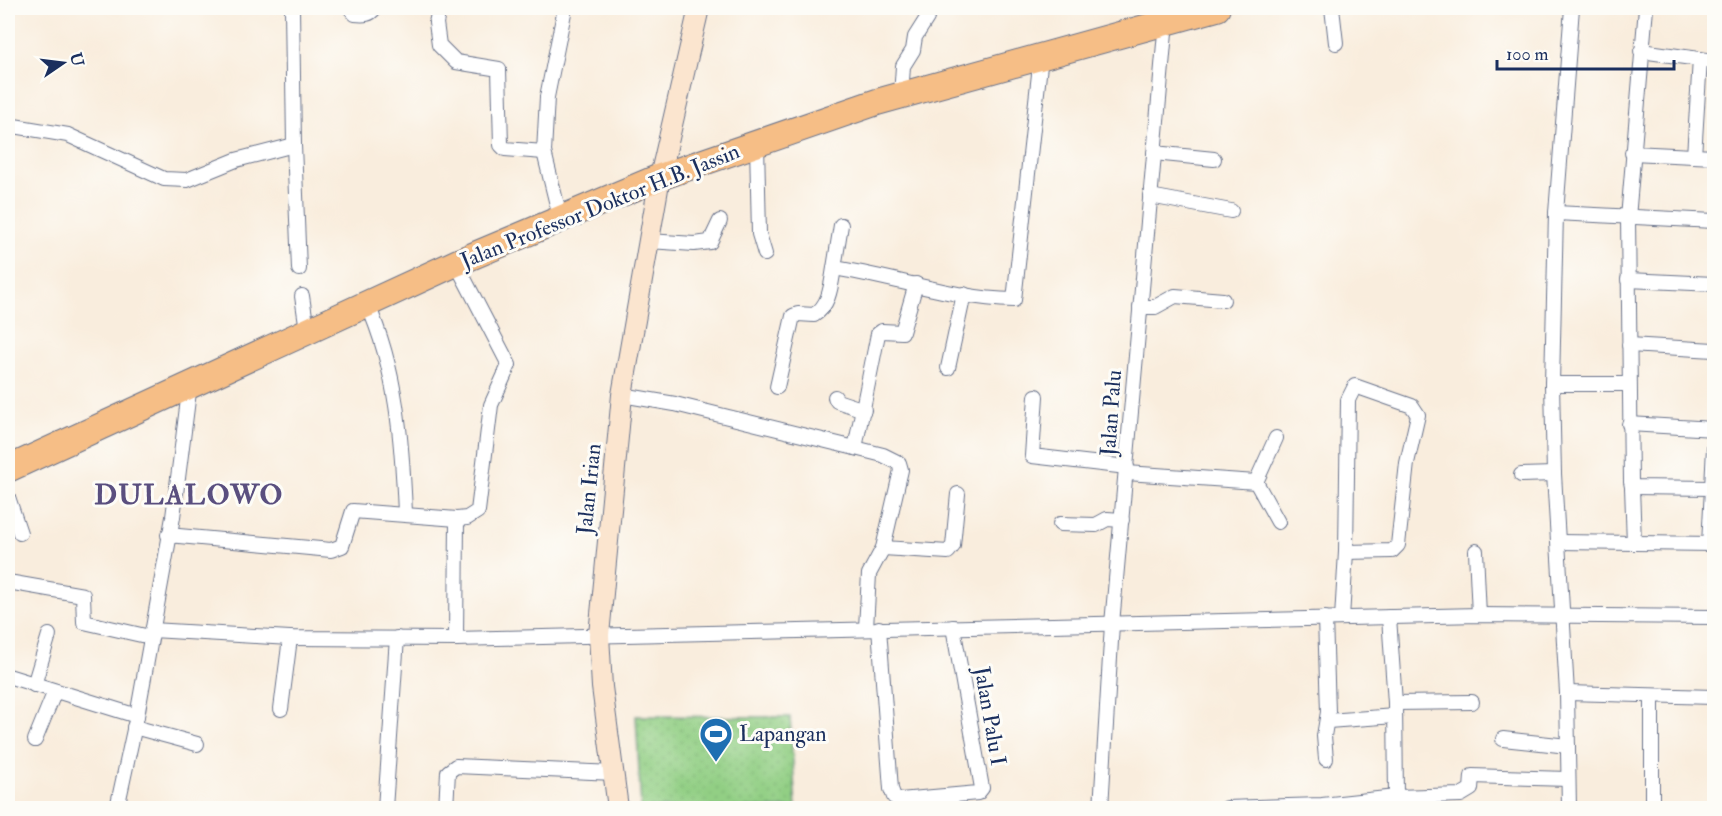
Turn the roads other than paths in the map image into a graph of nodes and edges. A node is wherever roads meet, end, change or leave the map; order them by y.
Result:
1 (292, 8) edge
2 (350, 8) edge
3 (375, 8) edge
4 (444, 8) edge
5 (565, 8) edge
6 (699, 8) edge
7 (928, 8) edge
8 (1217, 8) edge
9 (1332, 8) edge
10 (1572, 8) edge
11 (1646, 8) edge
12 (1166, 21) junction
13 (1336, 43) dead end
14 (1641, 51) junction
15 (1041, 56) junction
16 (1700, 59) junction
17 (1714, 60) edge
18 (901, 96) junction
19 (8, 125) edge
20 (757, 144) junction
21 (294, 145) junction
22 (544, 152) junction
23 (1154, 153) junction
24 (1632, 153) junction
25 (1694, 156) junction
26 (1714, 157) edge
27 (1214, 159) dead end
28 (660, 177) junction
29 (1150, 196) junction
30 (1231, 211) dead end
31 (1556, 213) junction
32 (560, 217) junction
33 (1628, 218) junction
34 (720, 221) dead end
35 (1714, 221) edge
36 (841, 225) dead end
37 (649, 241) junction
38 (765, 254) dead end
39 (456, 263) junction
40 (834, 268) junction
41 (299, 269) dead end
42 (1628, 280) junction
43 (916, 284) junction
44 (1714, 284) edge
45 (964, 294) junction
46 (302, 296) dead end
47 (1223, 300) dead end
48 (367, 303) junction
49 (1140, 307) junction
50 (307, 330) junction
51 (1629, 345) junction
52 (1714, 351) edge
53 (948, 368) dead end
54 (190, 384) junction
55 (1552, 384) junction
56 (1629, 384) junction
57 (777, 387) dead end
58 (622, 395) junction
59 (1036, 396) dead end
60 (835, 398) dead end
61 (864, 410) junction
62 (1629, 424) junction
63 (1714, 429) edge
64 (1276, 438) dead end
65 (1714, 447) edge
66 (855, 448) junction
67 (8, 469) edge
68 (1127, 470) junction
69 (1554, 474) junction
70 (1521, 475) dead end
71 (1256, 482) junction
72 (1632, 487) junction
73 (1712, 488) junction
74 (958, 494) dead end
75 (8, 497) edge
76 (405, 513) junction
77 (457, 519) junction
78 (1122, 520) junction
79 (1278, 522) dead end
80 (1060, 524) dead end
81 (20, 533) dead end
82 (168, 536) junction
83 (1559, 542) junction
84 (1634, 543) junction
85 (1712, 544) edge
86 (883, 548) junction
87 (1476, 551) dead end
88 (1346, 552) junction
89 (8, 582) edge
90 (1563, 614) junction
91 (1479, 615) junction
92 (1389, 617) junction
93 (1714, 617) edge
94 (1325, 618) junction
95 (1342, 618) junction
96 (1112, 624) junction
97 (953, 627) junction
98 (872, 628) junction
99 (151, 633) junction
100 (49, 635) dead end
101 (599, 635) junction
102 (290, 638) junction
103 (397, 638) junction
104 (456, 639) junction
105 (8, 676) edge
106 (34, 685) junction
107 (55, 691) junction
108 (1567, 693) junction
109 (1652, 697) junction
110 (1714, 697) edge
111 (1472, 702) dead end
112 (1395, 709) junction
113 (281, 710) dead end
114 (1328, 721) junction
115 (136, 722) junction
116 (35, 740) dead end
117 (1503, 740) dead end
118 (197, 744) dead end
119 (1568, 746) junction
120 (1326, 759) dead end
121 (614, 773) junction
122 (1568, 779) junction
123 (1401, 801) edge
124 (935, 803) edge
125 (1322, 807) edge
126 (117, 808) edge
127 (385, 808) edge
128 (446, 808) edge
129 (618, 808) edge
130 (1101, 808) edge
131 (1227, 808) edge
132 (1569, 808) edge
133 (1652, 808) edge

1 - 21 street
2 - 3 street
4 - 22 street
5 - 22 street
6 - 28 street, Jalan Irian
7 - 18 street
8 - 12 highway, Jalan Professor Doktor H.B. Jassin
9 - 13 street
10 - 31 street
11 - 14 street
12 - 15 highway, Jalan Professor Doktor H.B. Jassin
12 - 23 street, Jalan Palu
14 - 16 street
14 - 24 street
15 - 18 highway, Jalan Professor Doktor H.B. Jassin
15 - 45 street
16 - 17 street
16 - 25 street
18 - 20 highway, Jalan Professor Doktor H.B. Jassin
19 - 21 street
20 - 28 highway, Jalan Professor Doktor H.B. Jassin
20 - 38 street
21 - 41 street
22 - 32 street
23 - 27 street
23 - 29 street, Jalan Palu
24 - 25 street
24 - 33 street
25 - 26 street
28 - 32 highway, Jalan Professor Doktor H.B. Jassin
28 - 37 street, Jalan Irian
29 - 30 street
29 - 49 street, Jalan Palu
31 - 33 street
31 - 55 street
32 - 39 highway, Jalan Professor Doktor H.B. Jassin
33 - 35 street
33 - 42 street
34 - 37 street
36 - 40 street
37 - 58 street, Jalan Irian
39 - 48 highway, Jalan Professor Doktor H.B. Jassin
39 - 77 street
40 - 43 street
40 - 57 street
42 - 44 street
42 - 51 street
43 - 45 street
43 - 61 street
45 - 53 street
46 - 50 street
47 - 49 street
48 - 50 highway, Jalan Professor Doktor H.B. Jassin
48 - 76 street
49 - 68 street, Jalan Palu
50 - 54 highway, Jalan Professor Doktor H.B. Jassin
51 - 52 street
51 - 56 street
54 - 67 highway, Jalan Professor Doktor H.B. Jassin
54 - 82 street
55 - 56 street
55 - 69 street
56 - 62 street
58 - 66 street
58 - 101 street, Jalan Irian
59 - 68 street
60 - 61 street
61 - 66 street
62 - 63 street
62 - 72 street
64 - 71 street
65 - 73 street
66 - 86 street
68 - 71 street
68 - 78 street, Jalan Palu
69 - 70 street
69 - 83 street
71 - 79 street
72 - 73 street
72 - 84 street
73 - 85 street
74 - 86 street
75 - 81 street
76 - 77 street
76 - 82 street
77 - 104 street
78 - 80 street
78 - 96 street, Jalan Palu
82 - 99 street
83 - 84 street
83 - 90 street
84 - 85 street
86 - 98 street
87 - 91 street
88 - 88 street
88 - 95 street
89 - 99 street
90 - 91 street
90 - 93 street
90 - 108 street
91 - 92 street
92 - 95 street
92 - 112 street
94 - 95 street
94 - 96 street
94 - 114 street
96 - 97 street
96 - 130 street, Jalan Palu
97 - 98 street
97 - 124 street, Jalan Palu I
98 - 101 street
98 - 124 street
99 - 102 street
99 - 115 street
100 - 106 street
101 - 104 street
101 - 121 street, Jalan Irian
102 - 103 street
102 - 113 street
103 - 104 street
103 - 127 street
105 - 106 street
106 - 107 street
107 - 115 street
107 - 116 street
108 - 109 street
108 - 119 street
109 - 110 street
109 - 133 street
111 - 112 street
112 - 114 street
112 - 123 street
114 - 120 street
115 - 118 street
115 - 126 street
117 - 119 street
119 - 122 street
121 - 128 street
121 - 129 street, Jalan Irian
122 - 123 street
122 - 132 street
123 - 125 street
125 - 131 street

